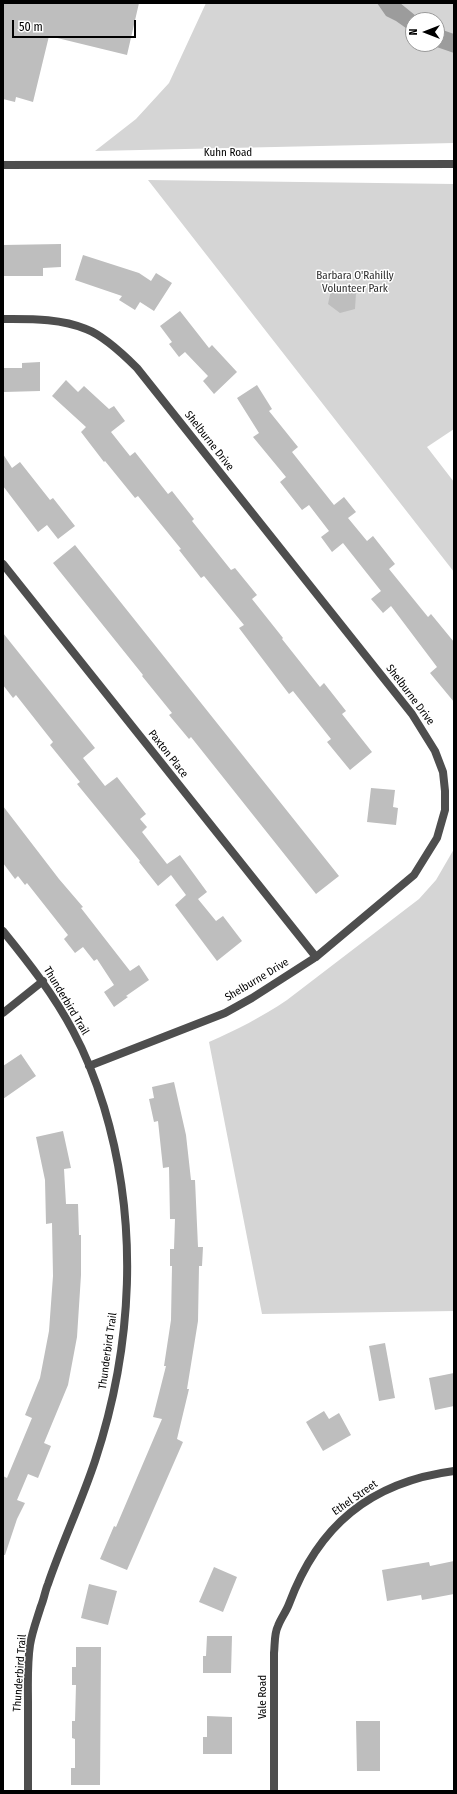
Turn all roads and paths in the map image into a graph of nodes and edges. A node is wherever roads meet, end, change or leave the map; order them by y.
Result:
1 (454, 164) edge
2 (3, 165) edge
3 (3, 319) edge
4 (3, 564) edge
5 (3, 931) edge
6 (316, 957) junction
7 (43, 981) junction
8 (3, 1013) edge
9 (89, 1066) junction
10 (454, 1471) edge
11 (288, 1606) joint
12 (28, 1791) edge
13 (274, 1791) edge

1 - 2 street, Kuhn Road
3 - 6 street, Shelburne Drive
4 - 6 street, Paxton Place
5 - 7 street, Thunderbird Trail
6 - 9 street, Shelburne Drive
7 - 8 street
7 - 9 street, Thunderbird Trail
9 - 12 street, Thunderbird Trail
10 - 11 street, Ethel Street
11 - 13 street, Vale Road

